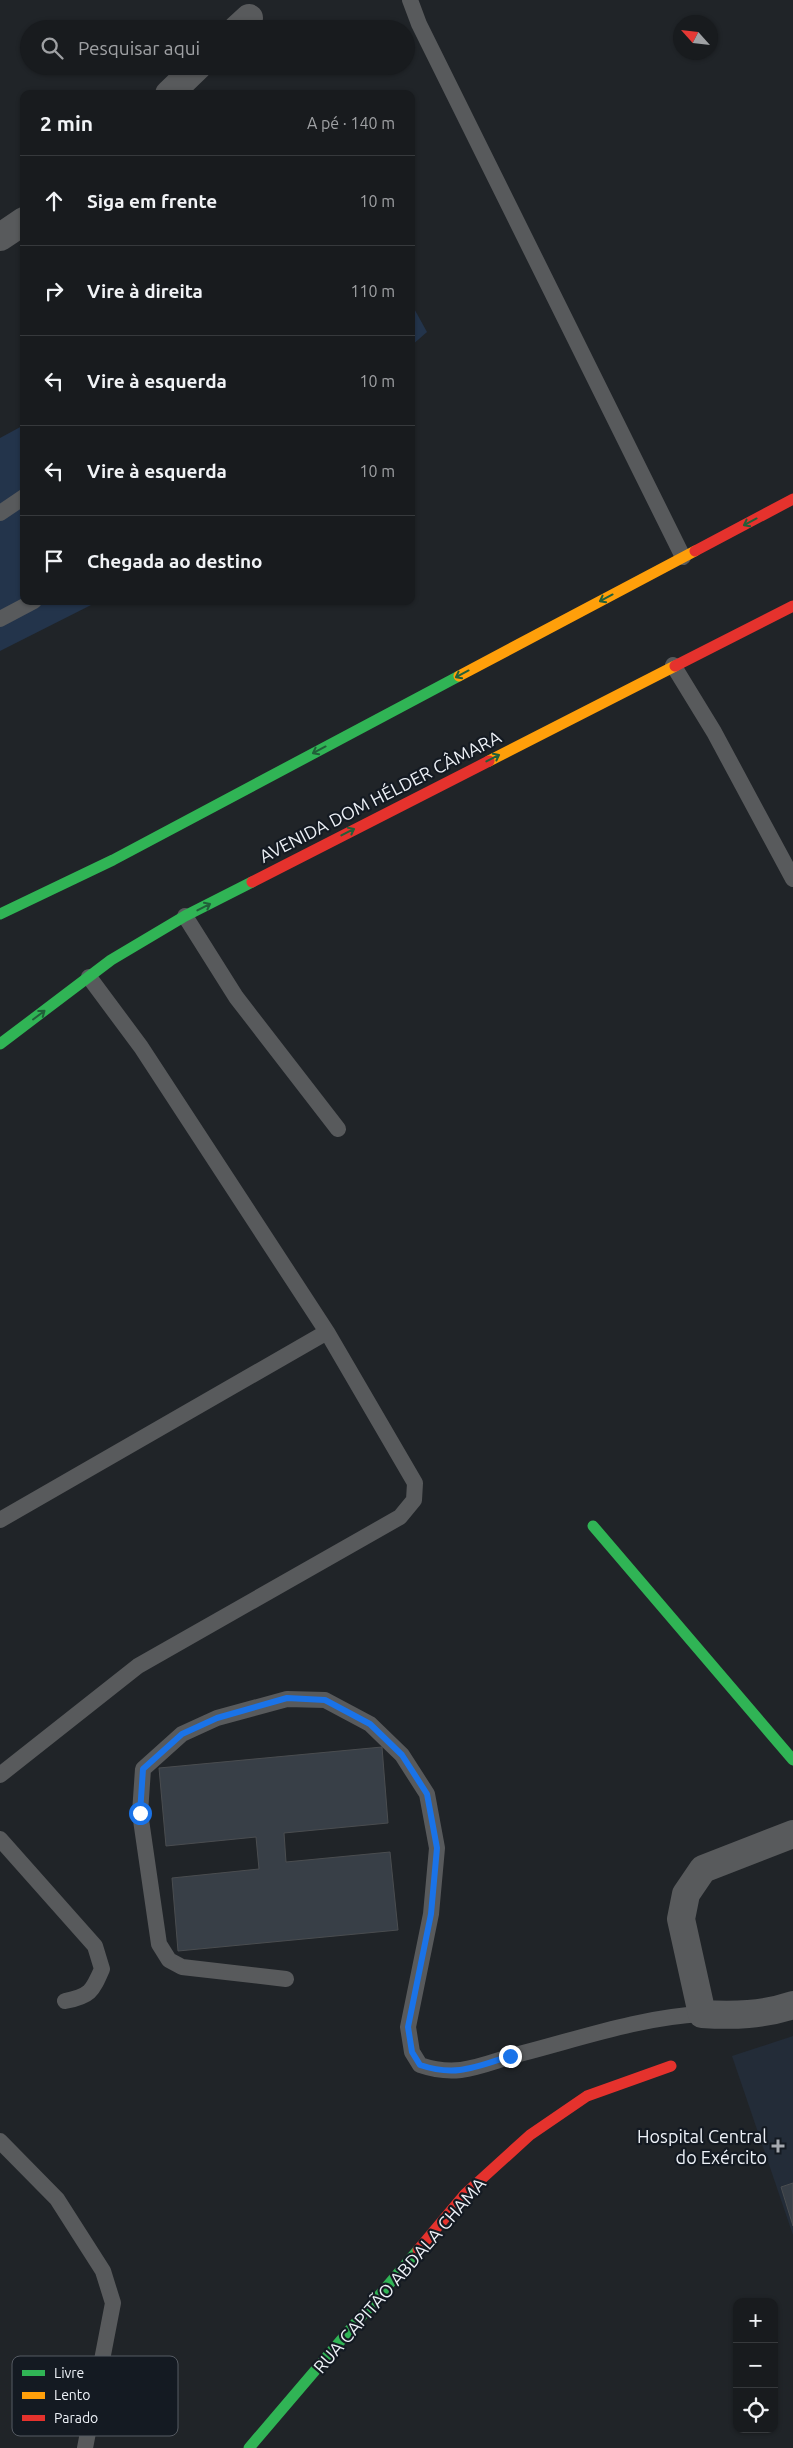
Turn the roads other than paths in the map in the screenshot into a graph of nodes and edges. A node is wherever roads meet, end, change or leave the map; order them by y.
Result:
1 (410, 0) edge
2 (189, 75) edge
3 (173, 90) edge
4 (20, 224) edge
5 (0, 237) edge
6 (793, 499) edge
7 (20, 500) edge
8 (0, 513) edge
9 (683, 557) junction
10 (26, 605) edge
11 (793, 606) edge
12 (0, 619) edge
13 (673, 665) junction
14 (793, 879) edge
15 (0, 914) edge
16 (186, 916) junction
17 (89, 977) junction
18 (0, 1044) edge
19 (338, 1128) dead end
20 (327, 1332) junction
21 (0, 1520) edge
22 (593, 1526) dead end
23 (793, 1760) edge
24 (0, 1775) edge
25 (793, 1834) edge
26 (0, 1839) edge
27 (286, 1979) dead end
28 (64, 2002) dead end
29 (783, 2008) edge
30 (702, 2014) junction
31 (671, 2066) dead end
32 (0, 2141) edge
33 (103, 2356) edge
34 (249, 2448) edge

1 - 9 lane
2 - 3 street
4 - 5 street
6 -> 9 main road
7 - 8 lane
9 -> 15 main road
10 - 12 lane
11 - 13 main road, AVENIDA DOM HÉLDER CÂMARA
13 - 14 lane
16 -> 13 main road, AVENIDA DOM HÉLDER CÂMARA
16 - 17 main road, AVENIDA DOM HÉLDER CÂMARA
16 - 19 lane
18 -> 17 main road, AVENIDA DOM HÉLDER CÂMARA
17 - 20 lane
20 - 21 lane
20 - 24 lane
22 - 23 main road
25 - 30 street
26 - 28 lane
27 - 30 lane
29 - 30 street
31 - 34 main road, RUA CAPITÃO ABDALA CHAMA
32 - 33 lane

